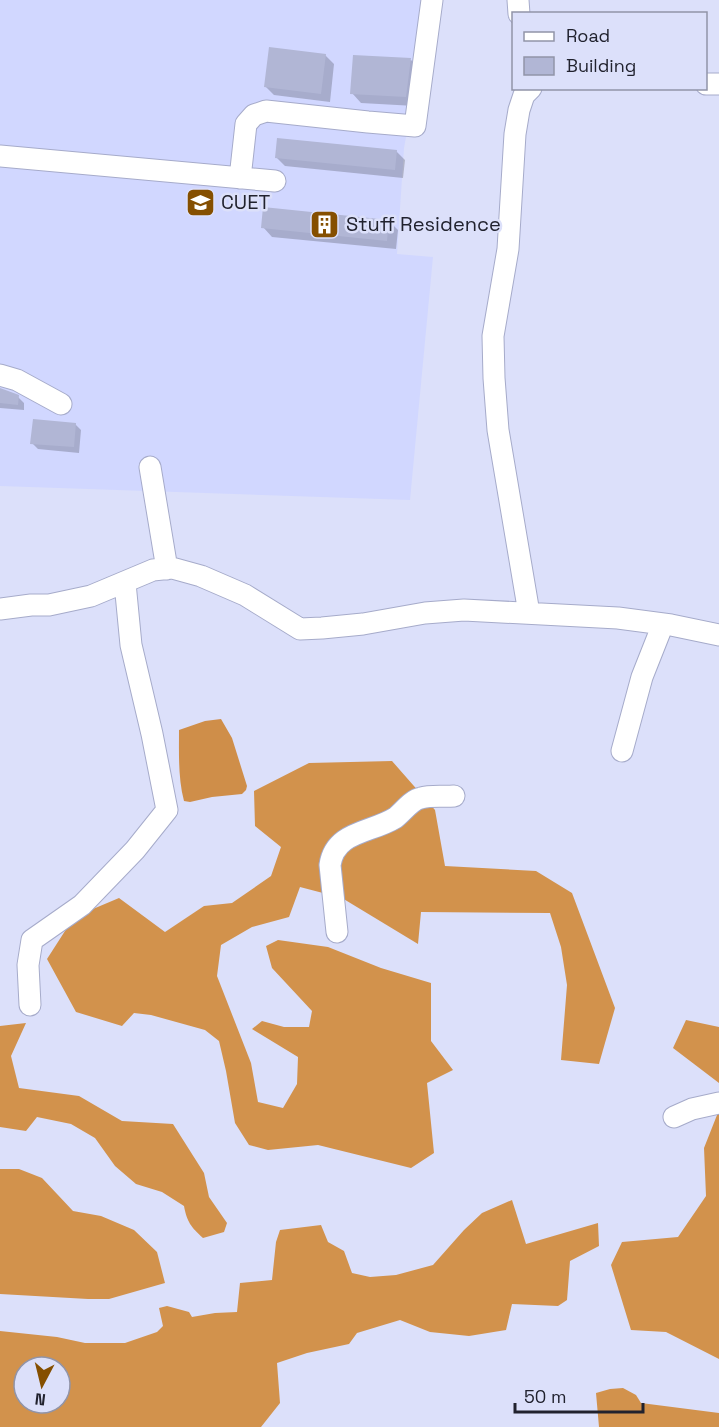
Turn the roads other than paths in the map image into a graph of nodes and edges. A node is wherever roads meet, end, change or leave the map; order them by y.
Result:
1 (432, 0) edge
2 (529, 90) edge
3 (0, 156) edge
4 (240, 178) junction
5 (275, 181) dead end
6 (0, 375) edge
7 (61, 404) dead end
8 (150, 467) dead end
9 (166, 569) junction
10 (125, 583) junction
11 (0, 609) edge
12 (529, 613) junction
13 (663, 624) junction
14 (719, 635) edge
15 (622, 751) dead end
16 (454, 796) dead end
17 (337, 932) dead end
18 (30, 1005) dead end
19 (719, 1103) edge
20 (674, 1117) dead end

1 - 4 street
2 - 12 street
3 - 4 street
4 - 5 street
6 - 7 street
8 - 9 street
9 - 10 street
9 - 12 street
10 - 11 street
10 - 18 street
12 - 13 street
13 - 14 street
13 - 15 street
16 - 17 street
19 - 20 street

